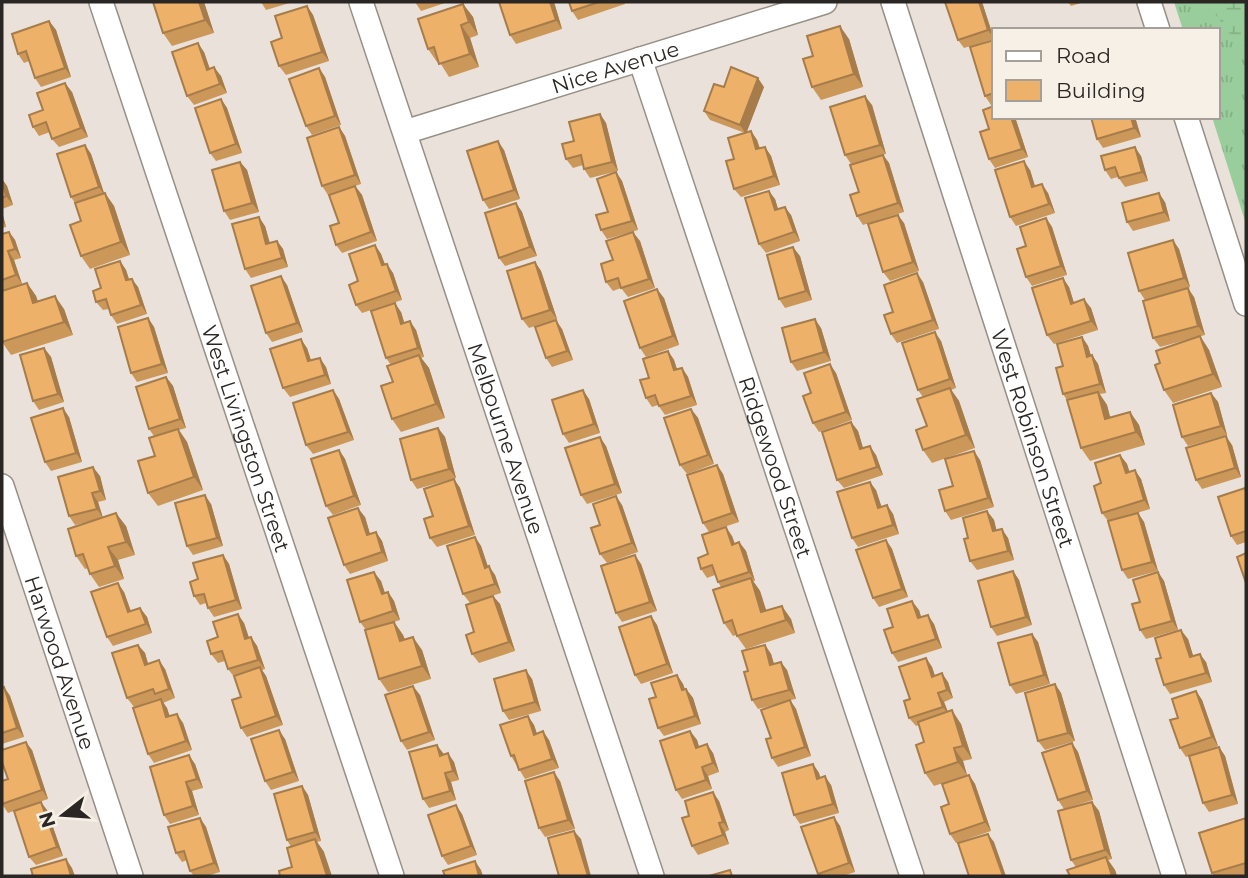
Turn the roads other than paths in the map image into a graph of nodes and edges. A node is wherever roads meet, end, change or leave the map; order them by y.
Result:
1 (101, 2) edge
2 (361, 2) edge
3 (825, 2) edge
4 (893, 2) edge
5 (1149, 2) edge
6 (1157, 28) edge
7 (640, 59) junction
8 (1187, 119) edge
9 (405, 132) junction
10 (1246, 304) edge
11 (2, 486) edge
12 (131, 876) edge
13 (392, 876) edge
14 (652, 876) edge
15 (912, 876) edge
16 (1174, 876) edge

1 - 13 street, West Livingston Street
2 - 9 street, Melbourne Avenue
3 - 7 street, Nice Avenue
4 - 16 street, West Robinson Street
5 - 6 street
7 - 9 street, Nice Avenue
7 - 15 street, Ridgewood Street
8 - 10 street
9 - 14 street, Melbourne Avenue
11 - 12 street, Harwood Avenue

